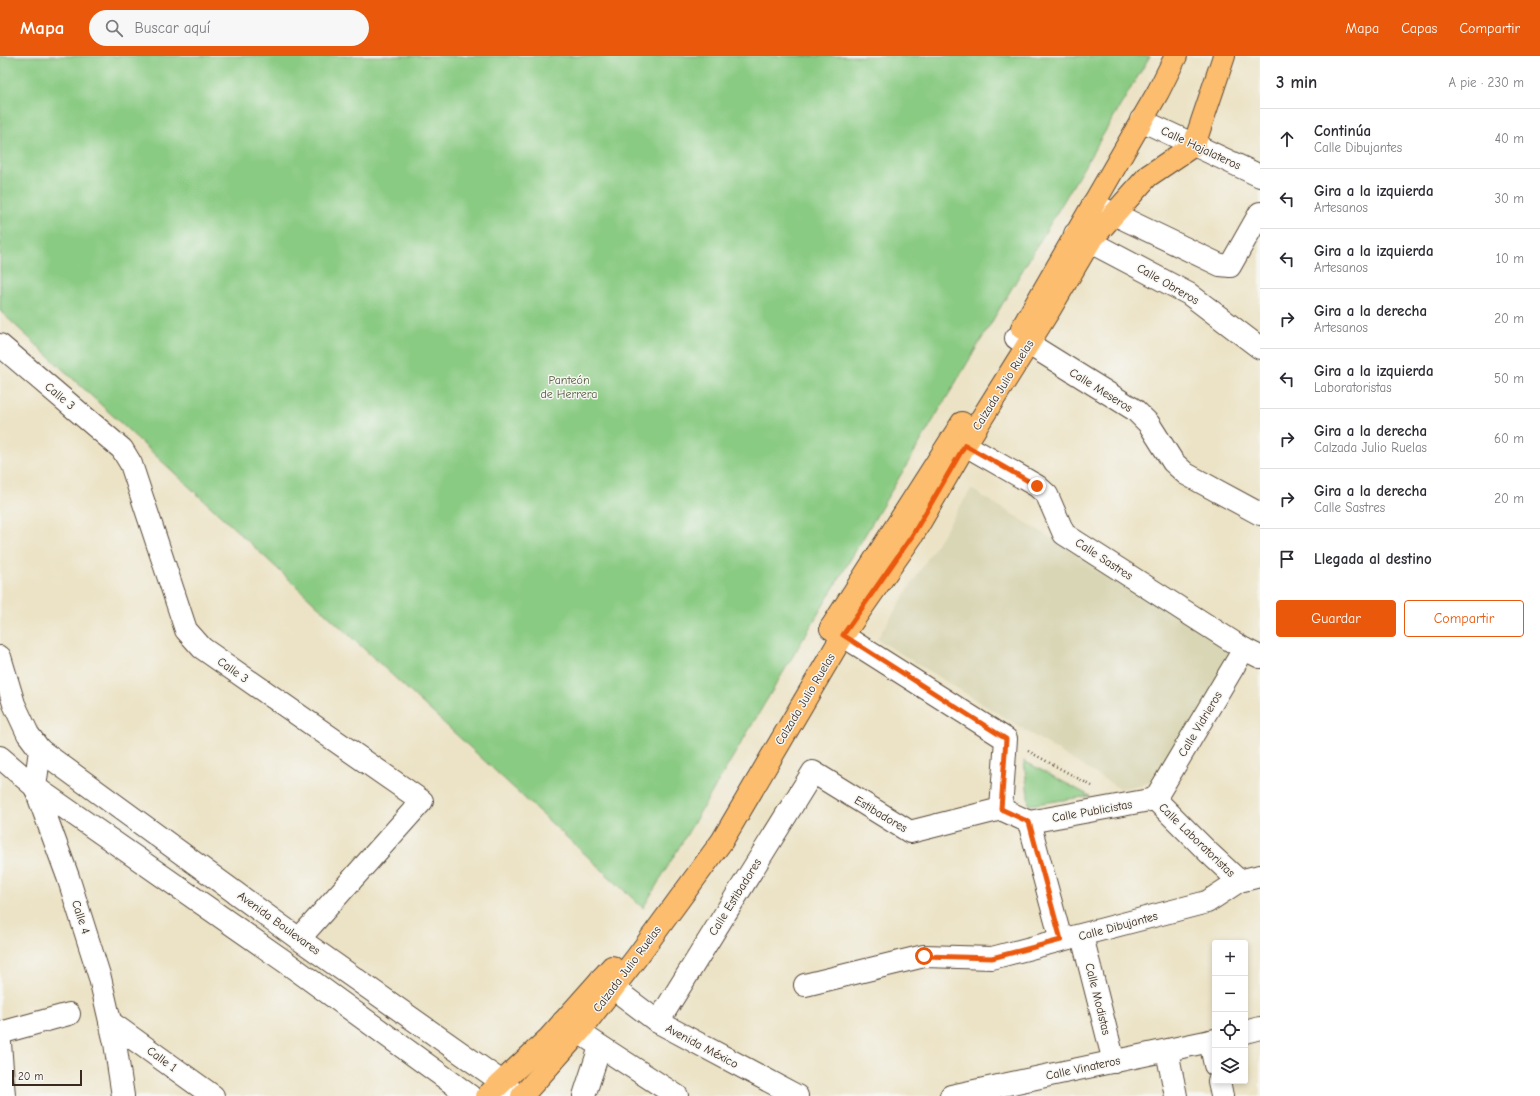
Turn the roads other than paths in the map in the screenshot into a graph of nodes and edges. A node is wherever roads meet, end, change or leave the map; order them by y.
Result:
1 (1176, 56) edge
2 (1224, 56) edge
3 (1141, 120) junction
4 (1194, 145) junction
5 (1260, 176) edge
6 (1093, 204) junction
7 (1260, 213) edge
8 (1113, 214) junction
9 (1083, 237) junction
10 (1023, 341) junction
11 (0, 345) edge
12 (1260, 348) edge
13 (959, 442) junction
14 (1260, 514) edge
15 (837, 632) junction
16 (1252, 653) edge
17 (0, 657) edge
18 (40, 750) junction
19 (0, 757) edge
20 (813, 772) joint
21 (35, 787) junction
22 (1155, 799) junction
23 (1001, 809) junction
24 (1029, 822) junction
25 (1250, 878) edge
26 (1082, 936) junction
27 (299, 939) junction
28 (1061, 940) junction
29 (607, 983) junction
30 (806, 985) dead end
31 (68, 1014) dead end
32 (110, 1022) junction
33 (658, 1022) junction
34 (571, 1027) junction
35 (1260, 1028) edge
36 (1248, 1031) edge
37 (0, 1033) edge
38 (1212, 1041) edge
39 (0, 1043) edge
40 (600, 1047) junction
41 (1167, 1051) junction
42 (1114, 1062) junction
43 (1219, 1084) edge
44 (502, 1091) edge
45 (4, 1096) edge
46 (123, 1096) edge
47 (213, 1096) edge
48 (470, 1096) edge
49 (522, 1096) edge
50 (584, 1096) edge
51 (677, 1096) edge
52 (797, 1096) edge
53 (952, 1096) edge
54 (1176, 1096) edge
55 (1222, 1096) edge

1 - 3 main road, Calzada Julio Ruelas
2 - 4 main road
3 - 4 street, Calle Hojalateros
3 - 6 main road, Calzada Julio Ruelas
4 - 5 street, Calle Hojalateros
4 - 8 main road, Calzada Julio Ruelas
6 - 8 street
6 - 9 main road, Calzada Julio Ruelas
7 - 8 street
8 - 9 main road, Calzada Julio Ruelas
9 - 10 main road, Calzada Julio Ruelas
9 - 12 street, Calle Obreros
10 - 13 main road, Calzada Julio Ruelas
10 - 14 street, Calle Meseros
11 - 27 street, Calle 3
13 - 15 main road, Calzada Julio Ruelas
13 - 16 street, Calle Sastres
15 - 23 street
15 - 29 main road, Calzada Julio Ruelas
16 - 22 street, Calle Vidrieros
17 - 18 street
18 - 21 street
18 - 27 street, Avenida Boulevares
19 - 21 street, Calle 4
20 - 23 street, Estibadores
20 - 33 street, Calle Estibadores
21 - 32 street, Calle 4
21 - 48 street
22 - 24 street, Calle Publicistas
22 - 25 street, Calle Laboratoristas
23 - 24 street
24 - 28 street
25 - 26 street, Calle Dibujantes
26 - 28 street, Calle Dibujantes
26 - 42 street, Calle Modistas
27 - 44 street, Avenida Boulevares
28 - 30 street, Calle Dibujantes
29 - 33 street, Avenida México
29 - 34 main road, Calzada Julio Ruelas
31 - 37 street
32 - 46 street, Calle 4
32 - 47 street, Calle 1
33 - 52 street, Avenida México
34 - 40 street
34 - 44 main road, Calzada Julio Ruelas
34 - 49 main road, Calzada Julio Ruelas
35 - 36 street
38 - 41 street, Calle Vinateros
39 - 45 street
40 - 50 street
40 - 51 street
41 - 42 street, Calle Vinateros
41 - 54 street
42 - 53 street, Calle Vinateros
43 - 55 street

